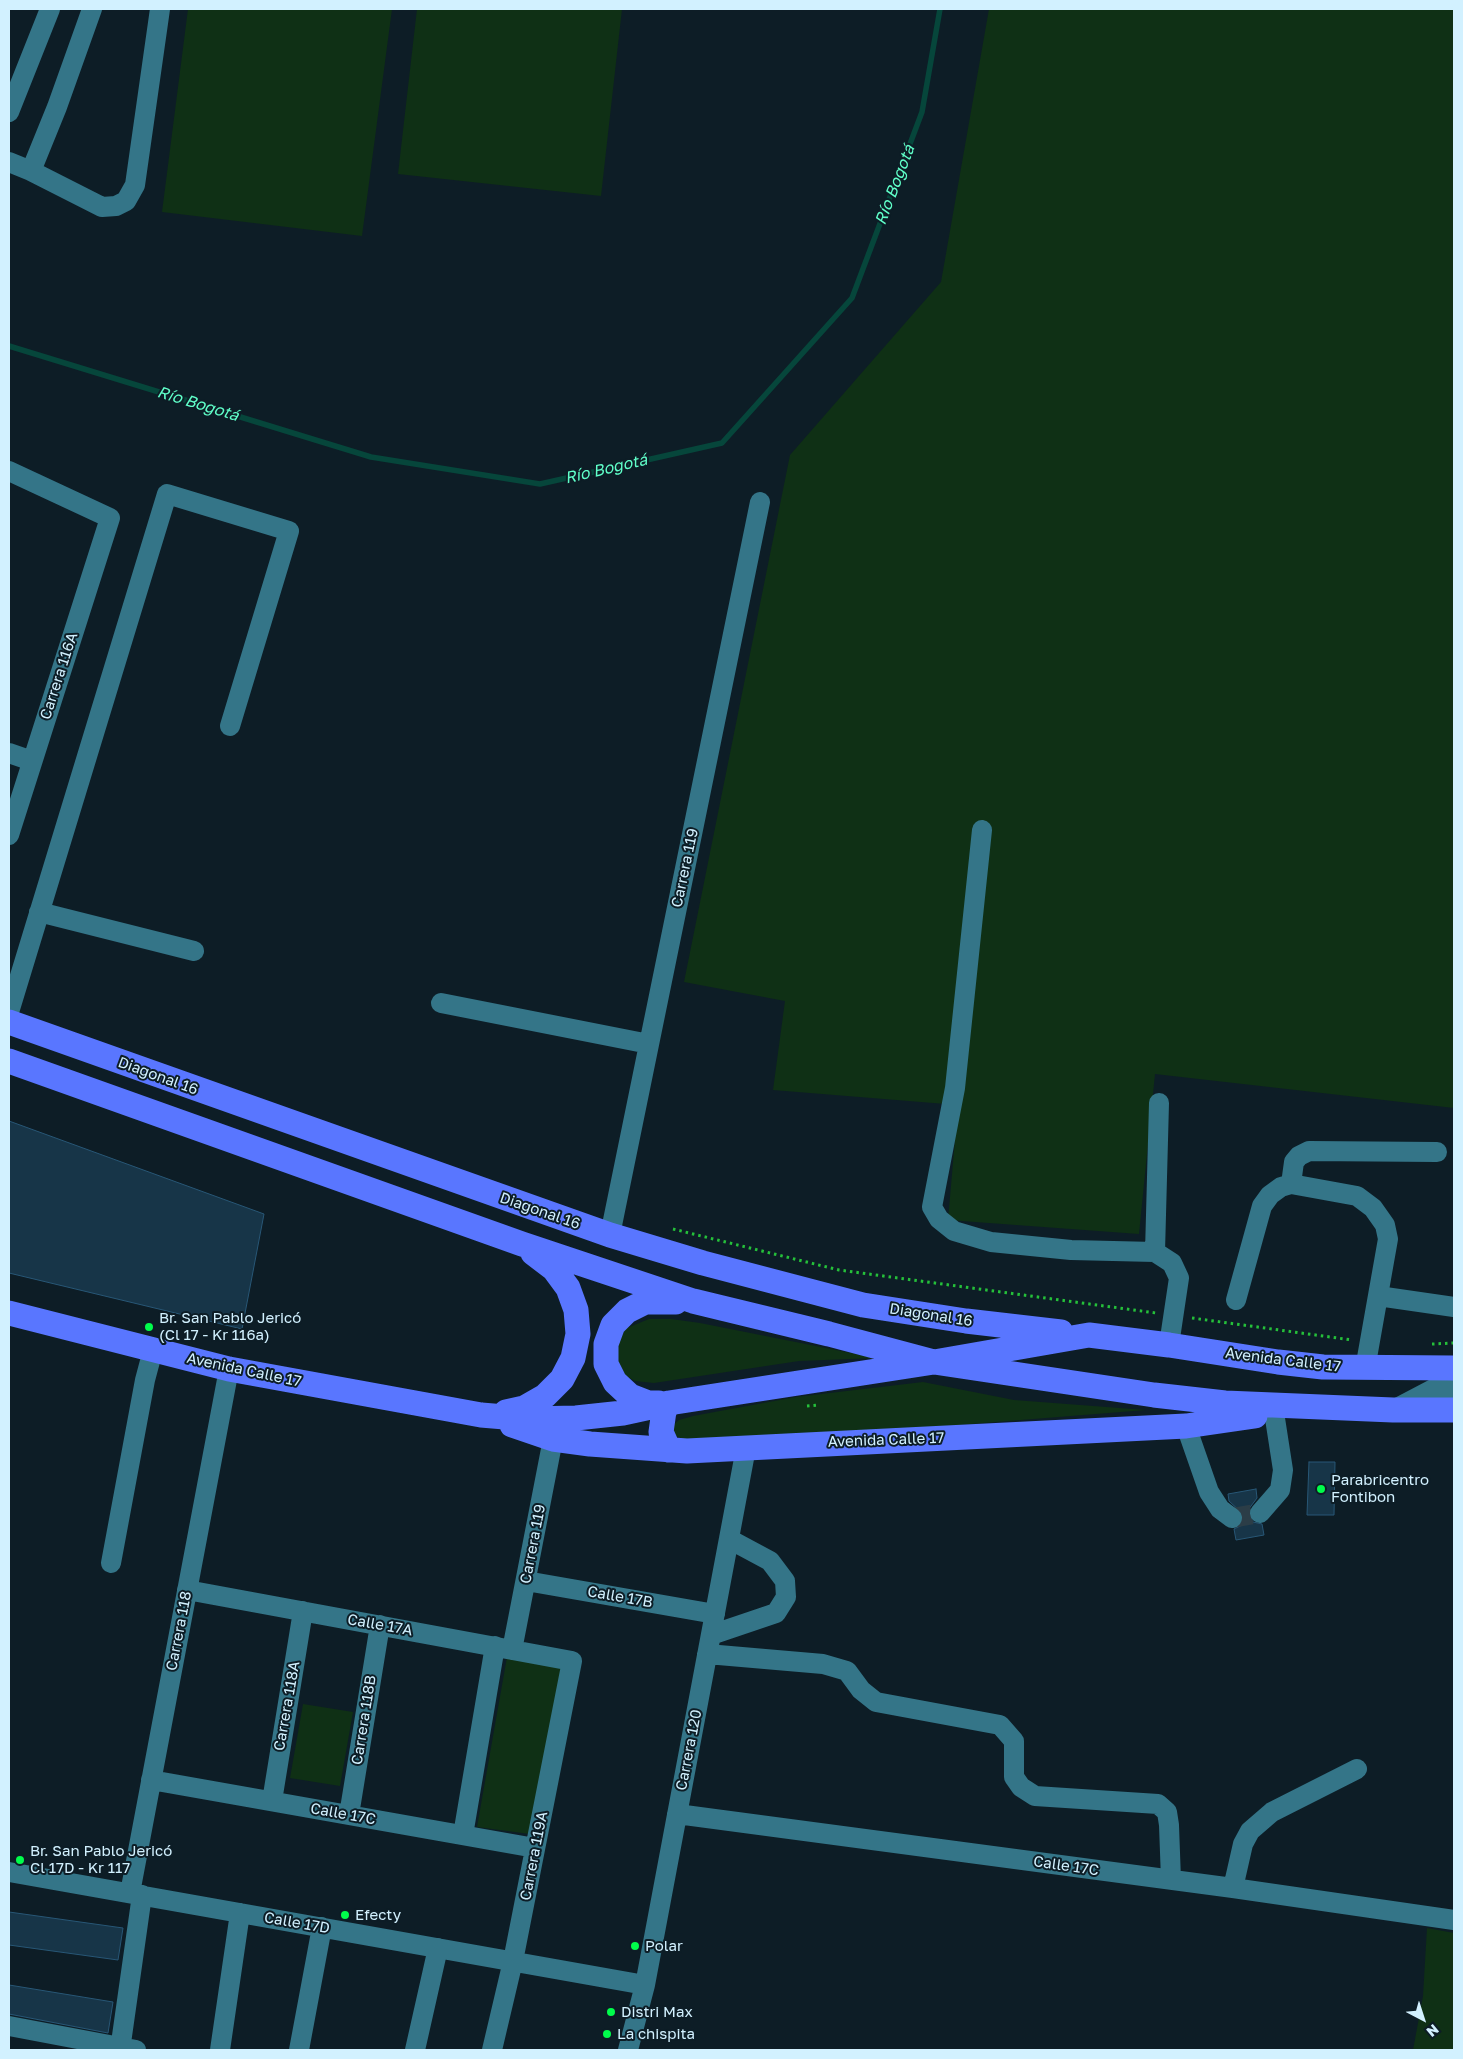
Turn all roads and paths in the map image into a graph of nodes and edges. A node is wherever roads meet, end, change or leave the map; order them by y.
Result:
1 (50, 9) edge
2 (92, 9) edge
3 (160, 9) edge
4 (9, 112) edge
5 (9, 162) edge
6 (31, 171) junction
7 (9, 471) edge
8 (760, 502) dead end
9 (230, 726) dead end
10 (9, 753) edge
11 (32, 761) junction
12 (982, 830) dead end
13 (9, 834) edge
14 (39, 912) junction
15 (194, 951) dead end
16 (441, 1003) dead end
17 (9, 1012) edge
18 (9, 1022) edge
19 (649, 1044) junction
20 (9, 1061) edge
21 (1159, 1103) dead end
22 (1436, 1152) dead end
23 (1291, 1184) junction
24 (670, 1228) dead end
25 (610, 1235) junction
26 (522, 1244) junction
27 (1155, 1252) junction
28 (1378, 1296) junction
29 (1236, 1300) dead end
30 (693, 1301) junction
31 (1454, 1308) edge
32 (9, 1313) edge
33 (1173, 1315) junction
34 (1089, 1336) junction
35 (1370, 1343) junction
36 (1169, 1345) junction
37 (153, 1350) junction
38 (934, 1362) junction
39 (1454, 1368) edge
40 (229, 1369) junction
41 (1365, 1369) junction
42 (1454, 1389) edge
43 (669, 1403) junction
44 (1283, 1409) junction
45 (1393, 1410) junction
46 (1454, 1410) edge
47 (482, 1415) junction
48 (1186, 1426) junction
49 (553, 1438) junction
50 (746, 1448) junction
51 (669, 1450) junction
52 (1260, 1513) tunnel mouth
53 (1232, 1518) dead end
54 (729, 1539) junction
55 (111, 1563) dead end
56 (526, 1581) junction
57 (187, 1590) junction
58 (304, 1611) junction
59 (715, 1614) junction
60 (380, 1625) junction
61 (709, 1645) junction
62 (504, 1648) junction
63 (572, 1661) joint
64 (1357, 1769) dead end
65 (151, 1780) junction
66 (272, 1801) junction
67 (676, 1814) junction
68 (349, 1815) junction
69 (463, 1835) junction
70 (535, 1848) junction
71 (9, 1872) edge
72 (1171, 1880) junction
73 (1233, 1888) junction
74 (136, 1894) junction
75 (240, 1913) junction
76 (1454, 1920) edge
77 (322, 1927) junction
78 (438, 1948) junction
79 (513, 1961) junction
80 (644, 1985) junction
81 (9, 2026) edge
82 (126, 2049) edge
83 (220, 2050) edge
84 (299, 2050) edge
85 (415, 2050) edge
86 (492, 2050) edge
87 (628, 2050) edge

1 - 4 street
2 - 6 street
3 - 6 street
5 - 6 street
7 - 11 street, Carrera 116A
8 - 19 street, Carrera 119
9 - 14 street
10 - 11 street
11 - 13 street, Carrera 116A
12 - 27 street
14 - 15 street
14 - 17 street
16 - 19 street
18 - 25 main road, Diagonal 16
19 - 25 street, Carrera 119
20 - 26 main road
21 - 27 street
22 - 23 street
23 - 28 street
23 - 29 street
24 - 33 path
25 - 34 main road, Diagonal 16
26 - 30 main road
26 - 47 main road
27 - 33 street
28 - 31 street
28 - 35 street
30 - 38 main road
30 - 43 main road
32 - 37 main road, Avenida Calle 17
33 - 35 path
33 - 36 street
34 - 36 main road, Avenida Calle 17
34 - 38 main road, Avenida Calle 17
35 - 41 street
36 - 41 main road, Avenida Calle 17
37 - 40 main road, Avenida Calle 17
37 - 55 street
38 - 43 main road, Avenida Calle 17
38 - 44 main road, Avenida Calle 17
39 - 41 main road, Avenida Calle 17
40 - 47 main road, Avenida Calle 17
40 - 57 street, Carrera 118
42 - 45 street
43 - 47 main road, Avenida Calle 17
43 - 51 main road
44 - 45 main road, Avenida Calle 17
44 - 48 main road, Avenida Calle 17
44 - 52 street
45 - 46 main road, Avenida Calle 17
47 - 49 main road, Avenida Calle 17
48 - 50 main road, Avenida Calle 17
48 - 53 street
49 - 51 main road, Avenida Calle 17
49 - 56 street, Carrera 119
50 - 51 main road, Avenida Calle 17
50 - 54 street, Carrera 120
54 - 59 street, Carrera 120
54 - 61 street
56 - 59 street, Calle 17B
56 - 62 street, Carrera 119
57 - 58 street, Calle 17A
57 - 65 street, Carrera 118
58 - 60 street, Calle 17A
58 - 66 street, Carrera 118A
59 - 61 street, Carrera 120
60 - 62 street, Calle 17A
60 - 68 street, Carrera 118B
61 - 67 street, Carrera 120
61 - 72 street
62 - 63 street, Calle 17A
62 - 69 street, Carrera 119
63 - 70 street, Carrera 119A
64 - 73 street
65 - 66 street, Calle 17C
65 - 74 street, Carrera 118
66 - 68 street, Calle 17C
67 - 72 street, Calle 17C
67 - 80 street, Carrera 120
68 - 69 street, Calle 17C
69 - 70 street, Calle 17C
70 - 79 street, Carrera 119A
71 - 74 street, Calle 17D
72 - 73 street, Calle 17C
73 - 76 street, Calle 17C
74 - 75 street, Calle 17D
74 - 82 street, Carrera 118
75 - 77 street, Calle 17D
75 - 83 street
77 - 78 street, Calle 17D
77 - 84 street
78 - 79 street, Calle 17D
78 - 85 street
79 - 80 street, Calle 17D
79 - 86 street, Carrera 119A
80 - 87 street, Carrera 120
81 - 82 street

